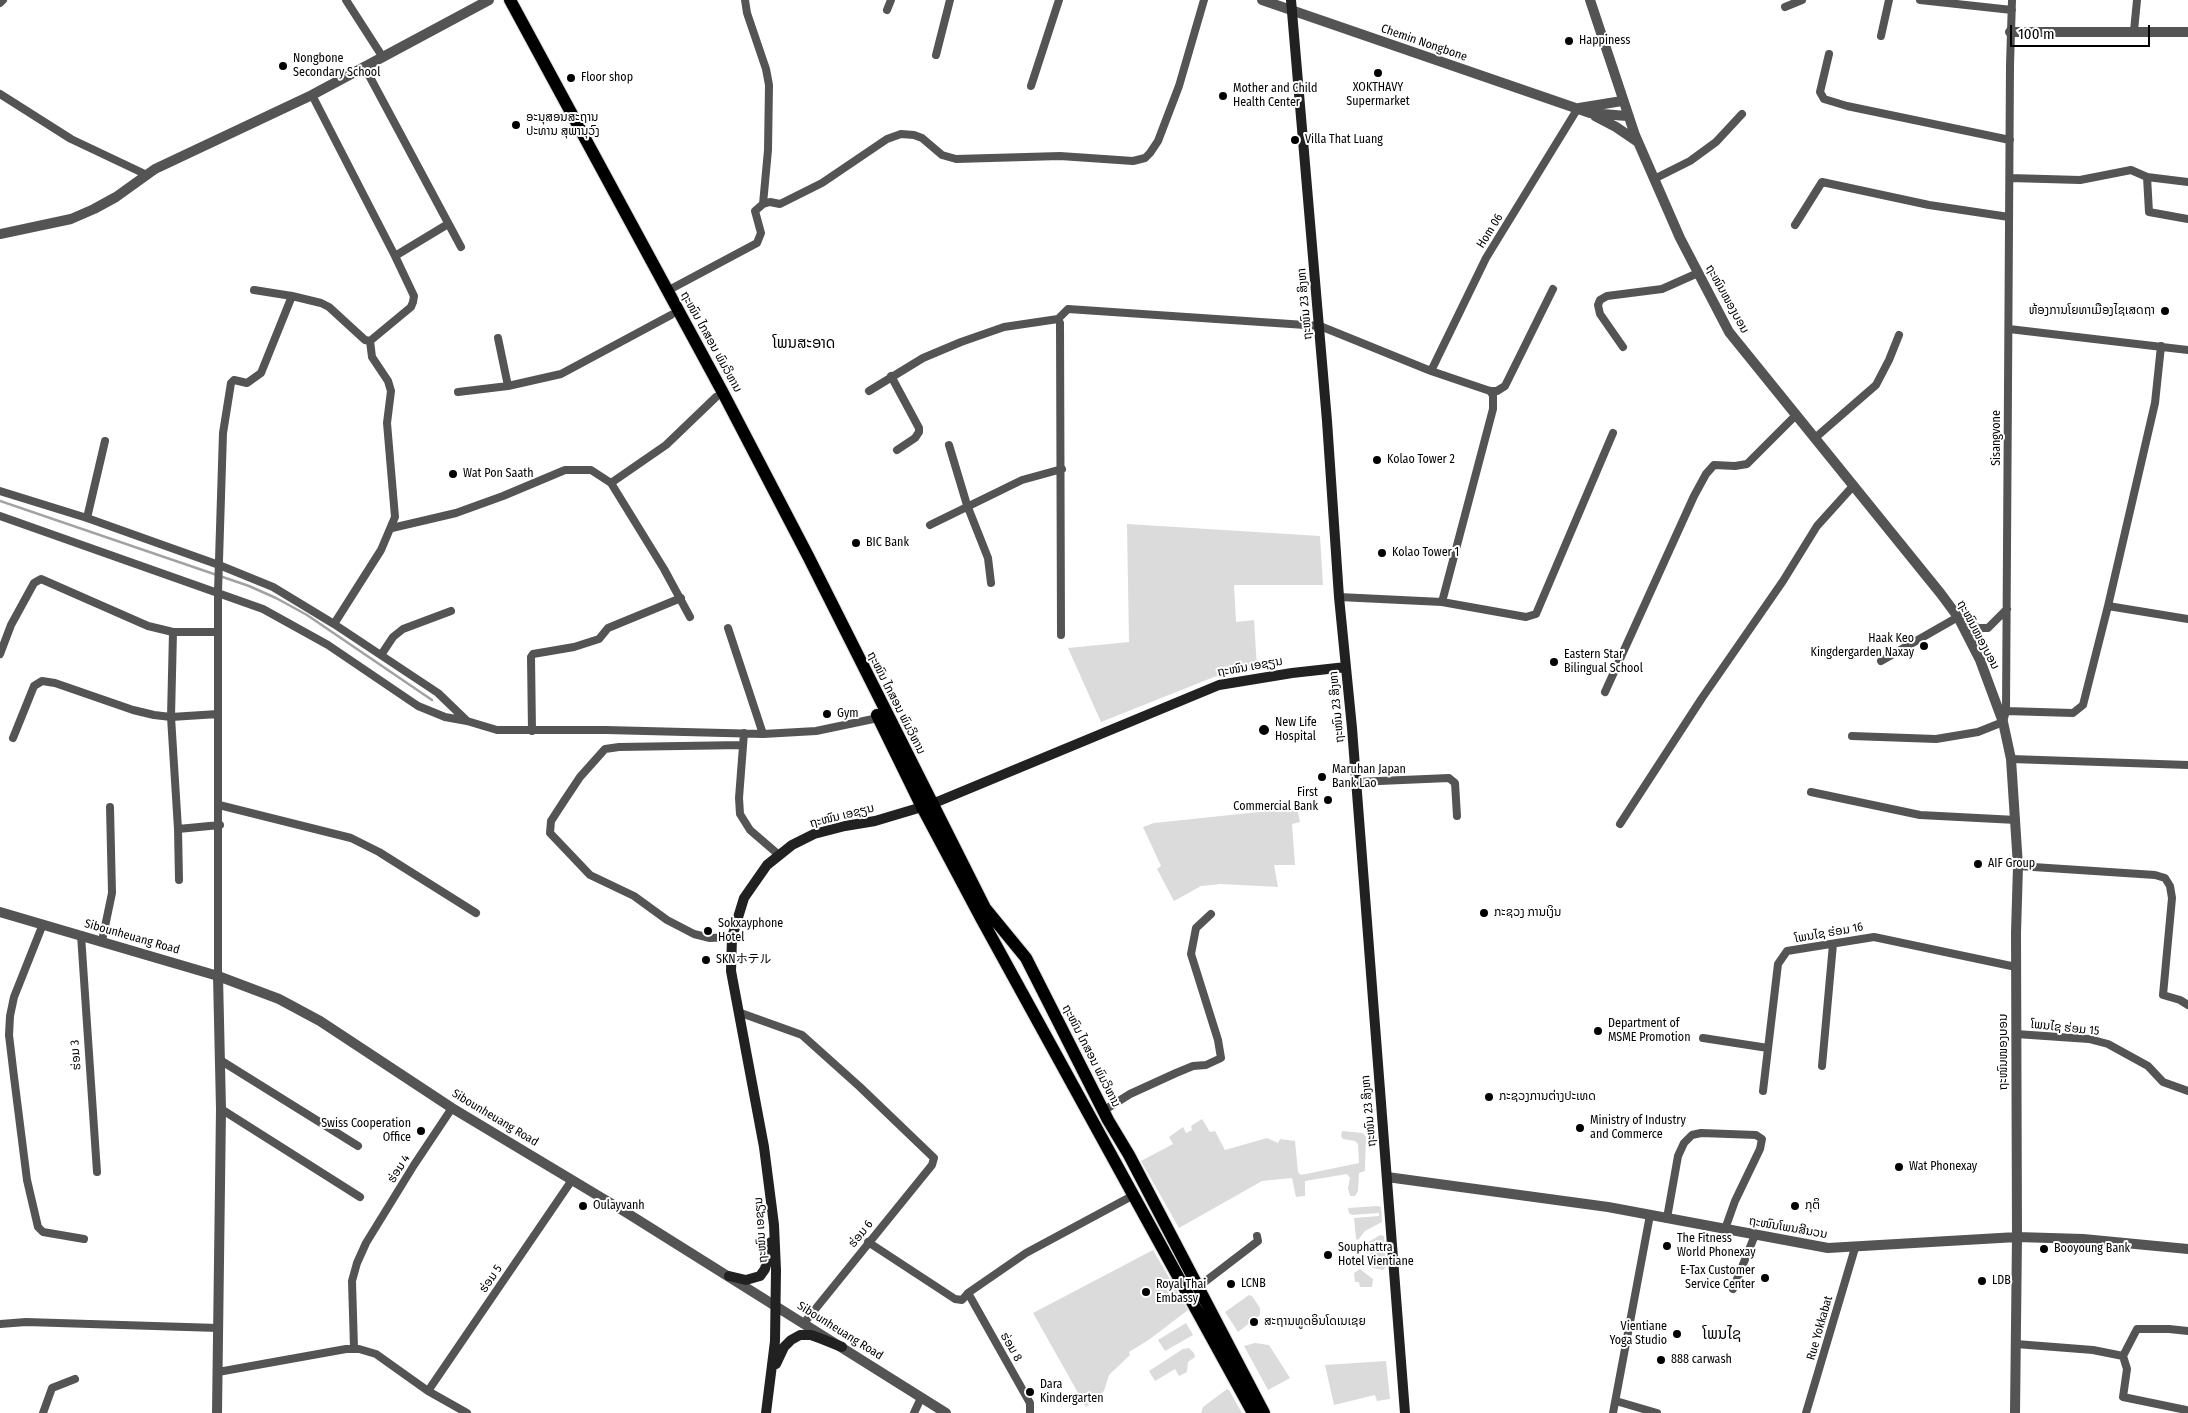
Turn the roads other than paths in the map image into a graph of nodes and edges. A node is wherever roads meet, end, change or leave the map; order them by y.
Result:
1 (3, 0) edge
2 (346, 0) edge
3 (489, 0) edge
4 (501, 0) edge
5 (510, 0) edge
6 (745, 0) edge
7 (891, 0) edge
8 (950, 0) edge
9 (1059, 0) edge
10 (1204, 0) edge
11 (1262, 0) edge
12 (1590, 0) edge
13 (1802, 0) edge
14 (1889, 0) edge
15 (1920, 0) edge
16 (2012, 0) edge
17 (2137, 0) edge
18 (0, 2) edge
19 (1292, 5) edge
20 (1785, 7) dead end
21 (888, 10) dead end
22 (2012, 10) junction
23 (2134, 31) junction
24 (2010, 32) junction
25 (2188, 32) edge
26 (1881, 36) dead end
27 (1829, 54) dead end
28 (936, 55) dead end
29 (382, 56) junction
30 (364, 66) junction
31 (1031, 86) dead end
32 (0, 94) edge
33 (312, 95) junction
34 (1622, 101) junction
35 (1578, 108) junction
36 (1590, 113) junction
37 (1742, 114) dead end
38 (1627, 116) junction
39 (2010, 140) junction
40 (1638, 142) junction
41 (147, 175) junction
42 (2147, 177) junction
43 (1654, 178) junction
44 (2010, 178) junction
45 (2188, 182) edge
46 (763, 204) junction
47 (2009, 217) junction
48 (2188, 219) edge
49 (448, 224) junction
50 (1795, 225) dead end
51 (0, 234) edge
52 (461, 247) dead end
53 (395, 256) junction
54 (1698, 272) junction
55 (1553, 288) dead end
56 (254, 290) dead end
57 (667, 291) junction
58 (292, 296) junction
59 (671, 315) junction
60 (1058, 319) junction
61 (1320, 326) junction
62 (2008, 329) junction
63 (1899, 335) dead end
64 (498, 338) dead end
65 (370, 341) junction
66 (2161, 346) junction
67 (1623, 347) dead end
68 (2188, 350) edge
69 (1431, 371) junction
70 (891, 376) junction
71 (508, 386) junction
72 (1490, 391) junction
73 (458, 392) dead end
74 (869, 392) dead end
75 (716, 397) junction
76 (1795, 416) junction
77 (1613, 433) dead end
78 (1815, 438) junction
79 (105, 441) dead end
80 (949, 445) dead end
81 (897, 450) dead end
82 (1062, 469) junction
83 (610, 483) junction
84 (1854, 485) junction
85 (0, 491) edge
86 (967, 505) junction
87 (0, 516) edge
88 (88, 518) junction
89 (930, 525) dead end
90 (392, 528) junction
91 (219, 565) junction
92 (992, 583) dead end
93 (218, 592) junction
94 (1340, 597) junction
95 (681, 598) junction
96 (1442, 602) junction
97 (2108, 606) junction
98 (2007, 609) junction
99 (450, 611) dead end
100 (690, 617) dead end
101 (1958, 618) junction
102 (2188, 619) edge
103 (334, 624) junction
104 (728, 628) dead end
105 (173, 632) junction
106 (218, 632) junction
107 (1061, 635) dead end
108 (0, 654) edge
109 (381, 655) junction
110 (1881, 660) dead end
111 (1346, 666) junction
112 (1605, 692) dead end
113 (2006, 711) junction
114 (218, 714) junction
115 (172, 717) junction
116 (878, 718) junction
117 (467, 721) junction
118 (2003, 722) junction
119 (532, 731) junction
120 (744, 734) junction
121 (763, 734) junction
122 (1852, 736) dead end
123 (13, 738) dead end
124 (743, 745) junction
125 (2011, 759) junction
126 (2188, 765) edge
127 (1356, 782) junction
128 (1811, 792) dead end
129 (219, 805) junction
130 (927, 806) junction
131 (110, 807) dead end
132 (1457, 816) dead end
133 (2016, 820) junction
134 (1620, 824) dead end
135 (220, 825) junction
136 (178, 829) junction
137 (779, 856) junction
138 (2018, 866) junction
139 (178, 880) dead end
140 (0, 912) edge
141 (476, 913) dead end
142 (1211, 914) dead end
143 (43, 924) junction
144 (80, 935) junction
145 (732, 937) junction
146 (102, 942) junction
147 (1833, 944) junction
148 (2016, 967) junction
149 (218, 976) junction
150 (2188, 1005) edge
151 (738, 1012) junction
152 (2016, 1034) junction
153 (1703, 1038) dead end
154 (1768, 1048) junction
155 (220, 1060) junction
156 (1822, 1066) dead end
157 (1763, 1091) dead end
158 (2188, 1091) edge
159 (221, 1108) junction
160 (452, 1108) junction
161 (1104, 1111) junction
162 (358, 1146) dead end
163 (97, 1172) dead end
164 (1387, 1177) junction
165 (572, 1180) junction
166 (1132, 1196) junction
167 (360, 1197) dead end
168 (1650, 1215) junction
169 (1667, 1218) junction
170 (774, 1225) junction
171 (1725, 1229) junction
172 (1755, 1235) junction
173 (1257, 1236) dead end
174 (2017, 1237) junction
175 (84, 1239) dead end
176 (868, 1242) junction
177 (1855, 1248) junction
178 (2188, 1249) edge
179 (729, 1276) junction
180 (1198, 1287) junction
181 (1733, 1289) dead end
182 (968, 1293) junction
183 (776, 1306) junction
184 (804, 1323) junction
185 (0, 1324) edge
186 (218, 1328) junction
187 (2188, 1331) edge
188 (2016, 1344) junction
189 (842, 1347) junction
190 (354, 1348) junction
191 (2123, 1356) junction
192 (1234, 1367) junction
193 (218, 1372) junction
194 (75, 1379) dead end
195 (771, 1380) junction
196 (428, 1391) junction
197 (921, 1398) junction
198 (1616, 1401) junction
199 (2186, 1410) dead end
200 (43, 1413) edge
201 (218, 1413) edge
202 (467, 1413) edge
203 (766, 1413) edge
204 (914, 1413) edge
205 (946, 1413) edge
206 (1030, 1413) edge
207 (1253, 1413) edge
208 (1264, 1413) edge
209 (1405, 1413) edge
210 (1613, 1413) edge
211 (1656, 1413) edge
212 (1806, 1413) edge
213 (2014, 1413) edge

1 - 18 street
2 - 29 street
3 - 29 street
4 - 59 highway, ຖະໜົນ ໄກສອນ ພົມວິຫານ
5 - 57 highway, ຖະໜົນ ໄກສອນ ພົມວິຫານ
6 - 46 street
7 - 21 street
8 - 28 street
9 - 31 street
10 - 46 street
11 - 19 street, Chemin Nongbone
12 - 34 street, ຖະໜົນໜອງບອນ
13 - 20 street
14 - 26 street
15 - 22 street
16 - 22 street, Sisangvone
17 - 23 street
19 - 35 street, Chemin Nongbone
19 - 61 main road, ຖະໜົນ 23 ສິງຫາ
22 - 24 street, Sisangvone
23 - 24 street
23 - 25 street
24 - 39 street, Sisangvone
27 - 39 street
29 - 30 street
30 - 33 street
30 - 49 street
32 - 41 street
33 - 41 street
33 - 53 street
34 - 35 street, Chemin Nongbone
34 - 38 street, ຖະໜົນໜອງບອນ
35 - 36 street, Chemin Nongbone
35 - 69 street, Hom 06
36 - 38 street, Chemin Nongbone
36 - 40 street
37 - 43 street
38 - 40 street, ຖະໜົນໜອງບອນ
39 - 44 street, Sisangvone
40 - 43 street, ຖະໜົນໜອງບອນ
41 - 51 street
42 - 44 street
42 - 45 street
42 - 48 street
43 - 54 street, ຖະໜົນໜອງບອນ
44 - 47 street, Sisangvone
46 - 57 street
47 - 50 street
47 - 62 street, Sisangvone
49 - 52 street
49 - 53 street
53 - 65 street
54 - 67 street
54 - 76 street, ຖະໜົນໜອງບອນ
55 - 72 street
56 - 58 street
57 - 130 highway, ຖະໜົນ ໄກສອນ ພົມວິຫານ
58 - 65 street
58 - 91 street
59 - 71 street
59 - 75 highway, ຖະໜົນ ໄກສອນ ພົມວິຫານ
60 - 61 street
60 - 70 street
60 - 82 street
61 - 69 street
61 - 94 main road, ຖະໜົນ 23 ສິງຫາ
62 - 66 street
62 - 98 street, Sisangvone
63 - 78 street
64 - 71 street
65 - 90 street
66 - 68 street
66 - 97 street
69 - 72 street
70 - 74 street
70 - 81 street
71 - 73 street
72 - 96 street
75 - 83 street
75 - 116 highway, ຖະໜົນ ໄກສອນ ພົມວິຫານ
76 - 78 street, ຖະໜົນໜອງບອນ
76 - 112 street
77 - 96 street
78 - 84 street, ຖະໜົນໜອງບອນ
79 - 88 street
80 - 86 street
82 - 86 street
82 - 107 street
83 - 90 street
83 - 95 street
84 - 101 street, ຖະໜົນໜອງບອນ
84 - 134 street
85 - 88 street
86 - 89 street
86 - 92 street
87 - 93 street
88 - 91 street
90 - 103 street
91 - 93 street
91 - 103 street
93 - 106 street
93 - 117 street
94 - 96 street
94 - 111 main road, ຖະໜົນ 23 ສິງຫາ
95 - 100 street
95 - 119 street
97 - 102 street
97 - 113 street
98 - 101 street
98 - 113 street, Sisangvone
99 - 109 street
101 - 110 street
101 - 118 street, ຖະໜົນໜອງບອນ
103 - 109 street
104 - 121 street
105 - 106 street
105 - 108 street
105 - 115 street
106 - 114 street
109 - 117 street
111 - 127 main road, ຖະໜົນ 23 ສິງຫາ
111 - 130 main road, ຖະໜົນ ເອຊຽນ
113 - 118 street, Sisangvone
114 - 115 street
114 - 129 street
115 - 123 street
115 - 136 street
116 - 121 street
116 - 130 highway, ຖະໜົນ ໄກສອນ ພົມວິຫານ
117 - 119 street
118 - 122 street
118 - 125 street, ຖະໜົນໜອງບອນ
119 - 120 street
120 - 121 street
120 - 124 street
124 - 137 street
124 - 145 street
125 - 126 street
125 - 133 street, ຖະໜົນໜອງບອນ
127 - 132 street
127 - 164 main road, ຖະໜົນ 23 ສິງຫາ
128 - 133 street
129 - 135 street
129 - 141 street
130 - 137 main road, ຖະໜົນ ເອຊຽນ
130 - 161 highway, ຖະໜົນ ໄກສອນ ພົມວິຫານ
130 - 166 highway, ຖະໜົນ ໄກສອນ ພົມວິຫານ
131 - 146 street
133 - 138 street, ຖະໜົນໜອງບອນ
135 - 136 street
135 - 149 street
136 - 139 street
137 - 145 main road, ຖະໜົນ ເອຊຽນ
138 - 148 street, ຖະໜົນໜອງບອນ
138 - 150 street
140 - 143 street, Sibounheuang Road
142 - 161 street
143 - 144 street, Sibounheuang Road
143 - 175 street
144 - 146 street, Sibounheuang Road
144 - 163 street, ຮ່ອມ 3
145 - 151 main road, ຖະໜົນ ເອຊຽນ
146 - 149 street, Sibounheuang Road
147 - 148 street, ໂພນໄຊ ຮ່ອມ 16
147 - 154 street, ໂພນໄຊ ຮ່ອມ 16
147 - 156 street
148 - 152 street, ຖະໜົນໜອງບອນ
149 - 155 street
149 - 160 street, Sibounheuang Road
151 - 170 main road, ຖະໜົນ ເອຊຽນ
151 - 176 street, ຮ່ອມ 6
152 - 158 street, ໂພນໄຊ ຮ່ອມ 15
152 - 174 street, ຖະໜົນໜອງບອນ
153 - 154 street
154 - 157 street, ໂພນໄຊ ຮ່ອມ 16
155 - 159 street
155 - 162 street
159 - 167 street
159 - 186 street
160 - 165 street, Sibounheuang Road
160 - 190 street, ຮ່ອມ 4
161 - 180 highway, ຖະໜົນ ໄກສອນ ພົມວິຫານ
164 - 168 street, ຖະໜົນໂພນສີນວນ
164 - 209 main road, ຖະໜົນ 23 ສິງຫາ
165 - 179 street, Sibounheuang Road
165 - 196 street, ຮ່ອມ 5
166 - 182 street
166 - 192 highway, ຖະໜົນ ໄກສອນ ພົມວິຫານ
168 - 169 street, ຖະໜົນໂພນສີນວນ
168 - 198 street
169 - 171 street, ຖະໜົນໂພນສີນວນ
169 - 171 street
170 - 179 main road
170 - 183 main road, ຖະໜົນ ເອຊຽນ
171 - 172 street, ຖະໜົນໂພນສີນວນ
172 - 177 street, ຖະໜົນໂພນສີນວນ
172 - 181 street
173 - 180 street
174 - 177 street, ຖະໜົນໂພນສີນວນ
174 - 178 street, ຖະໜົນໂພນສີນວນ
174 - 188 street, ຖະໜົນໜອງບອນ
176 - 182 street
176 - 184 street, ຮ່ອມ 6
177 - 212 street, Rue Yokkabat
179 - 183 street, Sibounheuang Road
180 - 192 highway, ຖະໜົນ ໄກສອນ ພົມວິຫານ
182 - 206 street, ຮ່ອມ 8
183 - 184 street, Sibounheuang Road
183 - 195 main road, ຖະໜົນ ເອຊຽນ
184 - 189 street, Sibounheuang Road
185 - 186 street
186 - 193 street
187 - 191 street
188 - 191 street
188 - 213 street, ຖະໜົນໜອງບອນ
189 - 195 main road
189 - 197 street, Sibounheuang Road
190 - 193 street
190 - 196 street
191 - 199 street
192 - 207 highway, ຖະໜົນ ໄກສອນ ພົມວິຫານ
192 - 208 highway, ຖະໜົນ ໄກສອນ ພົມວິຫານ
193 - 201 street
194 - 200 street
195 - 203 main road, ຖະໜົນ ເອຊຽນ
196 - 202 street
197 - 204 street
197 - 205 street, Sibounheuang Road
198 - 210 street
198 - 211 street

